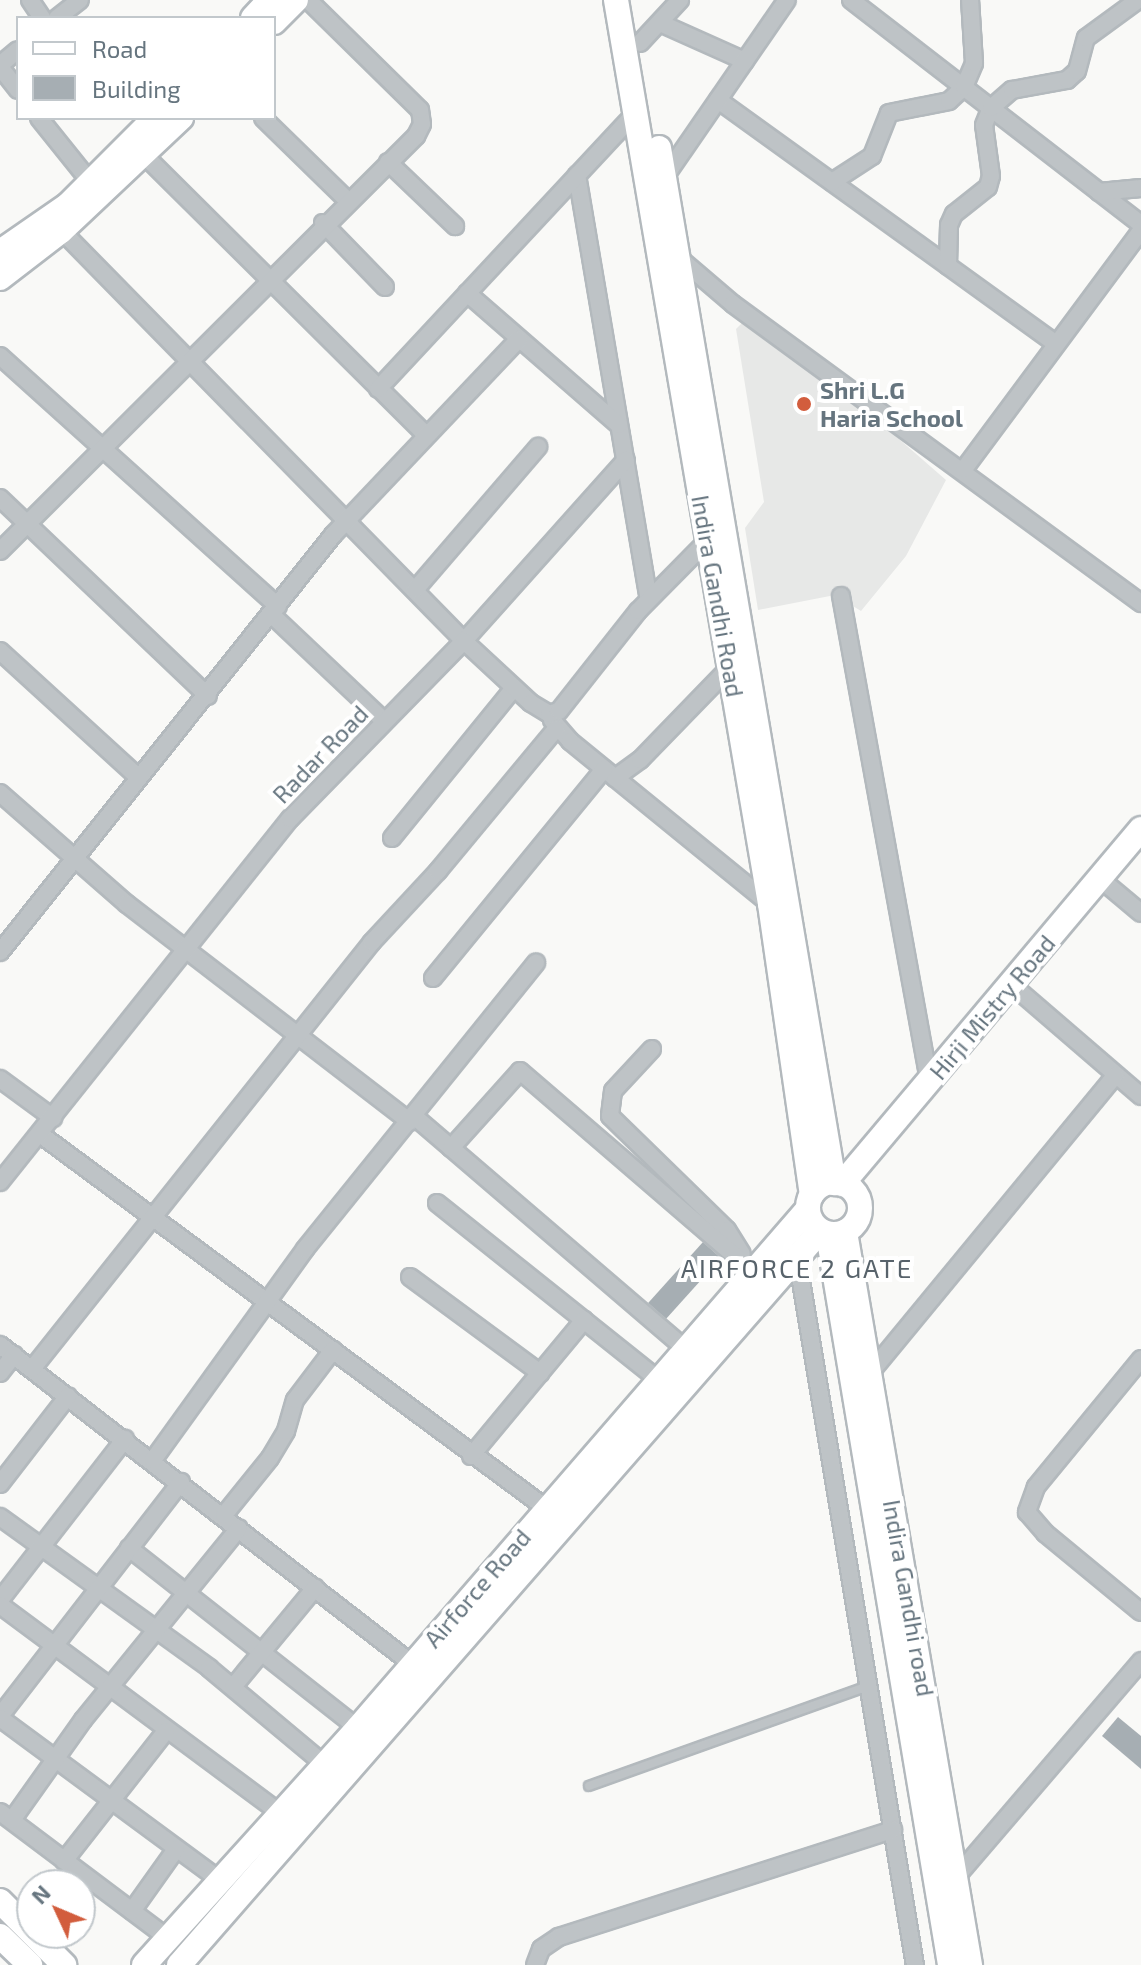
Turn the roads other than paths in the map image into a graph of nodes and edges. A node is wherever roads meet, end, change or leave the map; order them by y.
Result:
1 (80, 0) edge
2 (270, 0) edge
3 (296, 0) edge
4 (308, 0) edge
5 (616, 0) edge
6 (632, 0) edge
7 (680, 0) edge
8 (787, 0) edge
9 (851, 0) edge
10 (970, 0) edge
11 (1133, 6) edge
12 (60, 16) edge
13 (255, 16) edge
14 (276, 20) edge
15 (660, 23) junction
16 (633, 50) junction
17 (16, 52) edge
18 (745, 61) junction
19 (0, 66) edge
20 (16, 87) edge
21 (964, 87) junction
22 (718, 100) junction
23 (991, 108) junction
24 (636, 112) junction
25 (41, 120) edge
26 (153, 120) edge
27 (179, 120) edge
28 (265, 120) edge
29 (145, 156) junction
30 (388, 162) junction
31 (577, 175) junction
32 (832, 182) junction
33 (657, 187) junction
34 (1141, 188) edge
35 (96, 189) junction
36 (1099, 192) junction
37 (347, 200) junction
38 (323, 223) junction
39 (55, 224) junction
40 (1141, 224) edge
41 (455, 226) dead end
42 (1141, 231) edge
43 (0, 252) edge
44 (669, 259) junction
45 (948, 266) junction
46 (0, 278) edge
47 (268, 282) junction
48 (385, 287) dead end
49 (467, 293) junction
50 (519, 339) junction
51 (1056, 344) junction
52 (0, 356) edge
53 (188, 361) junction
54 (378, 389) junction
55 (619, 425) junction
56 (426, 435) junction
57 (106, 447) junction
58 (538, 447) dead end
59 (626, 460) junction
60 (964, 469) junction
61 (0, 498) edge
62 (347, 519) junction
63 (27, 526) junction
64 (709, 539) junction
65 (0, 551) edge
66 (415, 590) junction
67 (841, 596) dead end
68 (649, 599) junction
69 (1141, 603) edge
70 (275, 611) junction
71 (464, 641) junction
72 (0, 651) edge
73 (730, 667) junction
74 (513, 689) junction
75 (208, 696) junction
76 (384, 721) junction
77 (552, 721) junction
78 (609, 774) junction
79 (139, 778) junction
80 (0, 793) edge
81 (1141, 829) edge
82 (392, 838) dead end
83 (1141, 850) edge
84 (75, 857) junction
85 (1110, 887) junction
86 (770, 904) junction
87 (1141, 913) edge
88 (3, 942) edge
89 (183, 949) junction
90 (536, 963) dead end
91 (433, 978) dead end
92 (1017, 990) junction
93 (300, 1036) junction
94 (652, 1049) dead end
95 (1116, 1075) junction
96 (0, 1079) edge
97 (929, 1081) junction
98 (1141, 1096) edge
99 (53, 1118) junction
100 (413, 1120) junction
101 (40, 1134) junction
102 (451, 1148) junction
103 (0, 1182) edge
104 (437, 1203) dead end
105 (831, 1207) junction
106 (152, 1217) junction
107 (797, 1257) junction
108 (754, 1272) junction
109 (410, 1277) dead end
110 (268, 1302) junction
111 (584, 1320) junction
112 (0, 1345) edge
113 (333, 1350) junction
114 (687, 1350) junction
115 (14, 1355) junction
116 (1141, 1359) edge
117 (32, 1369) junction
118 (0, 1373) edge
119 (540, 1373) junction
120 (870, 1373) junction
121 (660, 1381) junction
122 (68, 1396) junction
123 (125, 1439) junction
124 (471, 1456) junction
125 (153, 1460) junction
126 (181, 1482) junction
127 (0, 1484) edge
128 (546, 1508) junction
129 (224, 1515) junction
130 (0, 1517) edge
131 (239, 1528) junction
132 (40, 1547) junction
133 (129, 1548) junction
134 (97, 1588) junction
135 (315, 1588) junction
136 (187, 1590) junction
137 (0, 1603) edge
138 (1141, 1612) edge
139 (156, 1628) junction
140 (53, 1645) junction
141 (263, 1649) junction
142 (1141, 1661) edge
143 (411, 1663) junction
144 (109, 1686) junction
145 (869, 1686) junction
146 (233, 1687) junction
147 (0, 1717) edge
148 (358, 1728) junction
149 (166, 1731) junction
150 (55, 1759) junction
151 (324, 1764) junction
152 (589, 1786) dead end
153 (112, 1800) junction
154 (280, 1813) junction
155 (6, 1816) edge
156 (893, 1830) junction
157 (176, 1849) junction
158 (64, 1861) junction
159 (957, 1876) junction
160 (220, 1880) junction
161 (0, 1901) edge
162 (132, 1911) junction
163 (0, 1936) edge
164 (168, 1938) junction
165 (30, 1965) edge
166 (64, 1965) edge
167 (144, 1965) edge
168 (179, 1965) edge
169 (535, 1965) edge
170 (915, 1965) edge
171 (950, 1965) edge
172 (970, 1965) edge

1 - 12 street
2 - 13 main road
3 - 14 main road
4 - 30 street
5 - 16 main road, Indira Gandhi Road
6 - 16 main road, Indira Gandhi Road
7 - 15 street
8 - 18 street
9 - 21 street
10 - 21 street
11 - 23 street
15 - 16 street
15 - 18 street
16 - 24 main road, Indira Gandhi Road
16 - 33 main road, Indira Gandhi Road
17 - 19 street
18 - 22 street
19 - 20 street
21 - 23 street
21 - 32 street
22 - 32 street
22 - 33 street
23 - 36 street
23 - 45 street
24 - 31 street
24 - 33 main road, Indira Gandhi Road
25 - 35 street
26 - 35 main road
27 - 29 main road
28 - 37 street
29 - 35 main road
29 - 47 street
30 - 37 street
30 - 41 street
31 - 49 street
31 - 55 street
32 - 45 street
33 - 44 main road, Indira Gandhi Road
34 - 36 street
35 - 39 main road
36 - 40 street
37 - 38 street
38 - 47 street
38 - 48 street
39 - 43 main road
39 - 46 main road
39 - 53 street
42 - 51 street
44 - 60 street
44 - 64 main road, Indira Gandhi Road
44 - 105 main road, Indira Gandhi Road
45 - 51 street
47 - 53 street
47 - 54 street
49 - 50 street
49 - 54 street
50 - 55 street
50 - 56 street
51 - 60 street
52 - 57 street
53 - 57 street
53 - 62 street
54 - 56 street
55 - 59 street
56 - 62 street
57 - 63 street
57 - 70 street
58 - 66 street
59 - 68 street
59 - 71 street, Radar Road
60 - 69 street
61 - 63 street
62 - 66 street
62 - 70 street
63 - 65 street
63 - 75 street
64 - 68 street
64 - 73 main road, Indira Gandhi Road
66 - 71 street
67 - 97 street
68 - 77 street
70 - 75 street
70 - 76 street
71 - 74 street
71 - 76 street, Radar Road
72 - 79 street
73 - 78 street
73 - 86 main road, Indira Gandhi Road
74 - 77 street
74 - 82 street
75 - 79 street
76 - 89 street, Radar Road
77 - 78 street
77 - 93 street
78 - 86 street
78 - 91 street
79 - 84 street
80 - 84 street
81 - 92 main road, Hirji Mistry Road
83 - 85 main road, Hirji Mistry Road
84 - 88 street
84 - 89 street
85 - 87 street
85 - 92 main road, Hirji Mistry Road
86 - 105 main road, Indira Gandhi Road
89 - 93 street
89 - 99 street, Radar Road
90 - 100 street
92 - 95 street
92 - 97 main road, Hirji Mistry Road
92 - 105 main road, Hirji Mistry Road
93 - 100 street
93 - 106 street
94 - 108 street
95 - 98 street
95 - 120 street
96 - 99 street
97 - 105 main road, Hirji Mistry Road
99 - 101 street, Radar Road
100 - 102 street
100 - 110 street
101 - 103 street, Radar Road
101 - 106 street
102 - 108 street
102 - 114 street
104 - 111 street
105 - 107 main road, Airforce Road
105 - 108 main road, Airforce Road
105 - 120 main road, Indira Gandhi road
105 - 171 main road, Indira Gandhi road
106 - 110 street
106 - 117 street
107 - 145 street
107 - 168 main road, Airforce Road
108 - 114 main road, Airforce Road
109 - 119 street
110 - 113 street
110 - 125 street
111 - 119 street
111 - 121 street
112 - 115 street
113 - 124 street
113 - 129 street
114 - 121 main road, Airforce Road
115 - 117 street
115 - 118 street
116 - 138 street
117 - 122 street
119 - 124 street
120 - 159 main road, Indira Gandhi road
121 - 128 main road, Airforce Road
122 - 123 street
122 - 127 street
123 - 125 street
123 - 132 street
124 - 128 street
125 - 126 street
126 - 129 street
126 - 133 street
128 - 143 main road, Airforce Road
129 - 131 street
130 - 132 street
131 - 135 street
131 - 136 street
132 - 134 street
132 - 137 street
133 - 134 street
133 - 136 street
134 - 139 street
134 - 140 street
135 - 141 street
135 - 143 street
136 - 139 street
136 - 141 street
137 - 140 street
139 - 144 street
139 - 146 street
140 - 144 street
140 - 147 street
141 - 146 street
141 - 148 street
142 - 159 street
143 - 148 main road, Airforce Road
144 - 149 street
144 - 150 street
145 - 152 lane
145 - 156 street
146 - 151 street
147 - 150 street
148 - 151 main road, Airforce Road
149 - 153 street
149 - 154 street
150 - 153 street
150 - 155 street
151 - 154 main road, Airforce Road
153 - 157 street
153 - 158 street
154 - 160 main road, Airforce Road
155 - 158 street
156 - 169 street
156 - 170 street
157 - 160 street
157 - 162 street
158 - 162 street
159 - 172 main road, Indira Gandhi road
160 - 164 main road, Airforce Road
161 - 166 main road
162 - 164 street
163 - 165 main road
164 - 167 main road, Airforce Road

